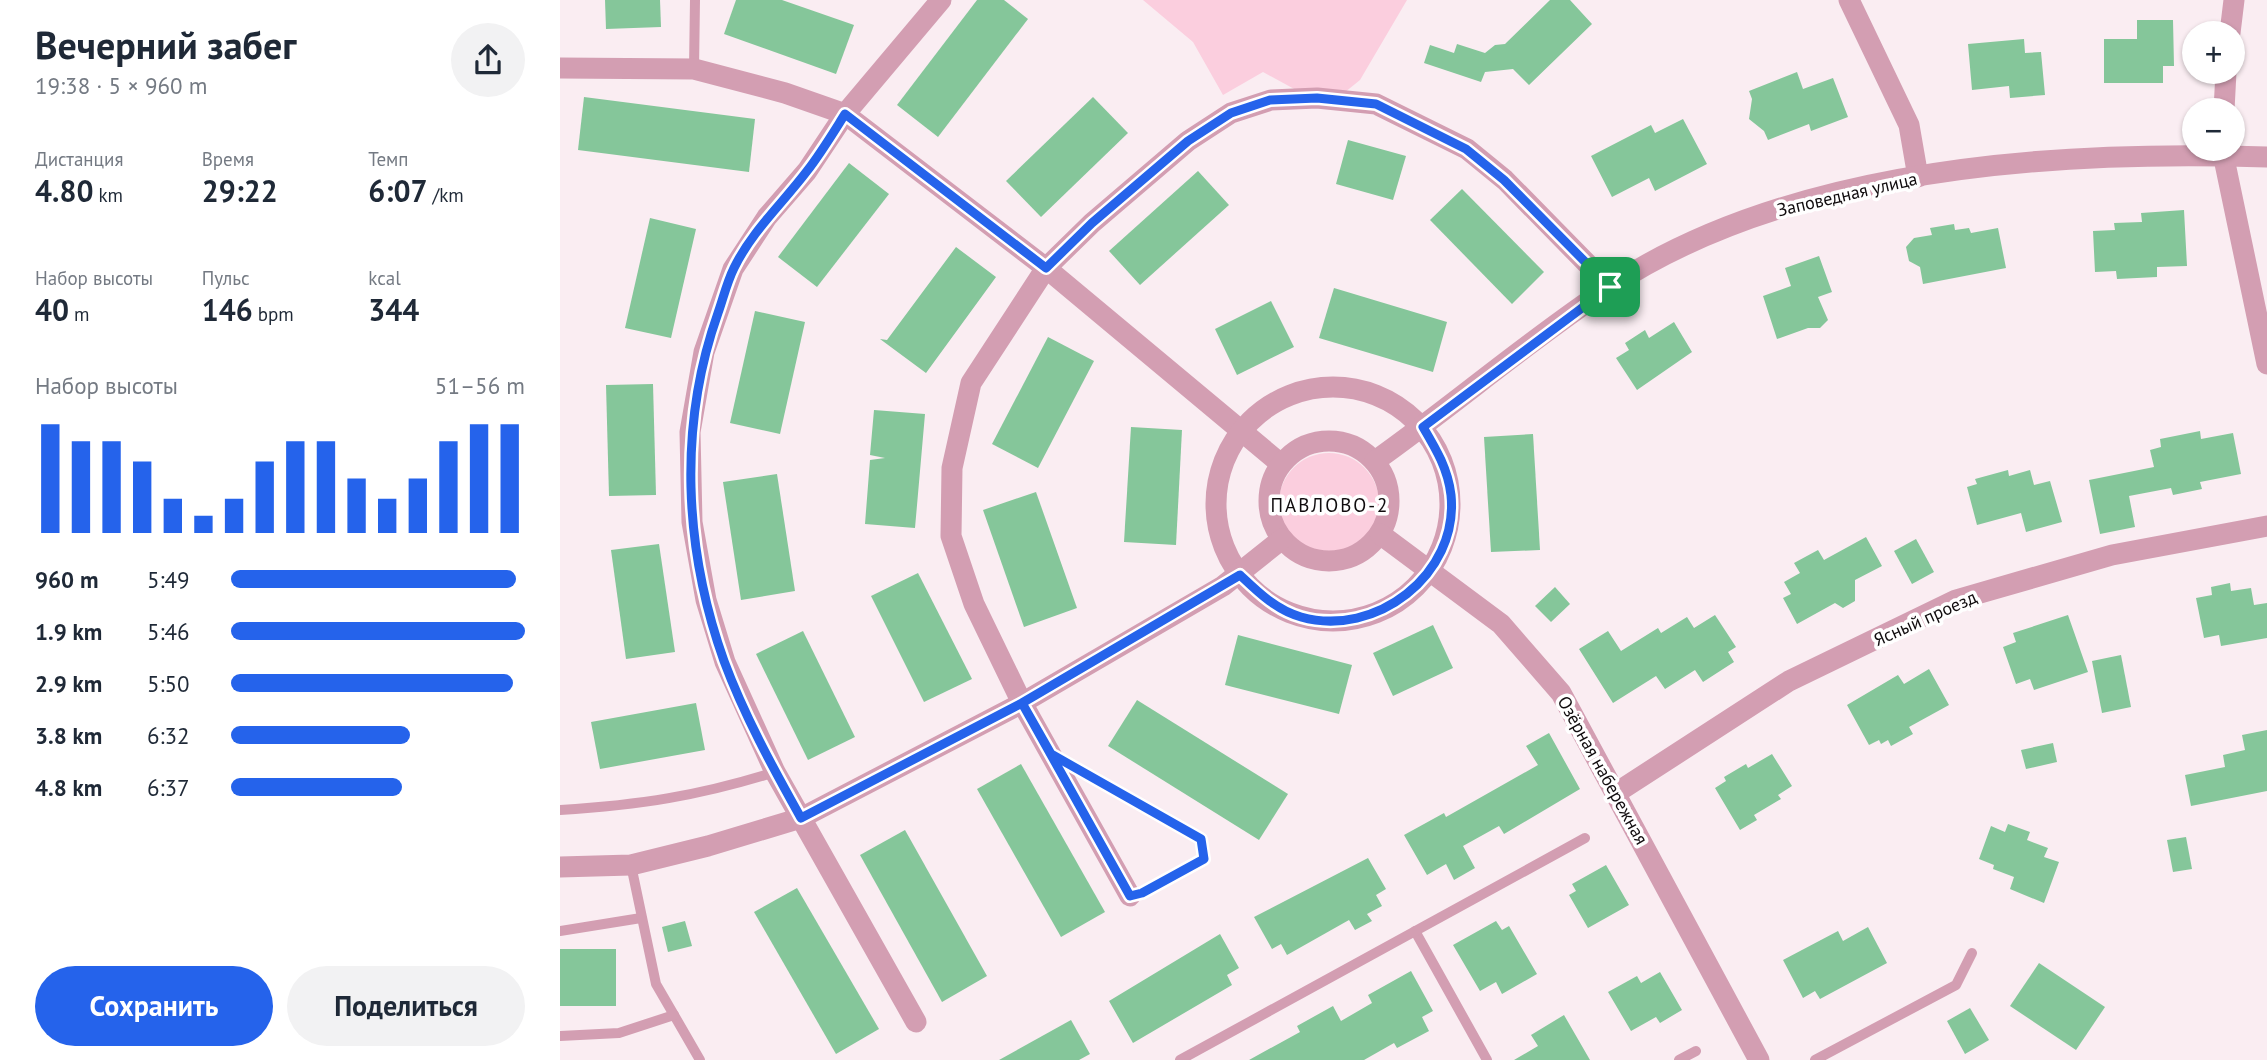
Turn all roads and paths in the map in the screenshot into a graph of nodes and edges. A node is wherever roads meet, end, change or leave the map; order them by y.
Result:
1 (695, 0) edge
2 (941, 0) edge
3 (1849, 0) edge
4 (2234, 0) edge
5 (2231, 21) edge
6 (560, 68) edge
7 (694, 69) junction
8 (845, 114) junction
9 (2182, 154) edge
10 (2245, 155) edge
11 (2267, 157) edge
12 (2224, 161) edge
13 (1918, 177) junction
14 (1046, 268) junction
15 (1610, 287) junction
16 (2267, 364) edge
17 (1423, 427) junction
18 (1241, 430) junction
19 (1375, 461) junction
20 (1282, 464) junction
21 (2267, 526) edge
22 (1380, 534) junction
23 (1282, 539) junction
24 (1431, 570) junction
25 (1240, 575) junction
26 (1022, 703) junction
27 (1051, 754) junction
28 (775, 772) junction
29 (1616, 793) junction
30 (560, 810) edge
31 (801, 818) junction
32 (1586, 838) dead end
33 (631, 865) junction
34 (560, 867) edge
35 (1130, 896) joint
36 (641, 918) junction
37 (560, 931) edge
38 (1415, 931) junction
39 (1972, 953) dead end
40 (674, 1014) junction
41 (916, 1022) dead end
42 (560, 1035) edge
43 (1696, 1051) dead end
44 (700, 1060) edge
45 (1180, 1060) edge
46 (1487, 1060) edge
47 (1679, 1060) edge
48 (1759, 1060) edge
49 (1815, 1060) edge

1 - 7 lane
2 - 8 street
3 - 13 street
4 - 5 street
6 - 7 street
7 - 8 street
8 - 14 street
8 - 28 street
9 - 13 street, Заповедная улица
10 - 11 street, Заповедная улица
12 - 16 street
13 - 15 street, Заповедная улица
14 - 15 street
14 - 18 street
14 - 26 street
15 - 17 street, Заповедная улица
17 - 18 street
17 - 19 street, Заповедная улица
17 - 24 street
18 - 20 street
18 - 25 street
19 - 20 street
19 - 22 street
20 - 23 street
21 - 29 street, Ясный проезд
22 - 23 street
22 - 24 street, Озёрная набережная
23 - 25 street
24 - 25 street
24 - 29 street, Озёрная набережная
25 - 26 street
26 - 27 street
26 - 31 street
27 - 35 street
27 - 35 lane
28 - 30 lane
28 - 31 street
29 - 48 street, Озёрная набережная
31 - 33 street
31 - 41 street
32 - 38 lane
33 - 34 street
33 - 36 lane
36 - 37 lane
36 - 40 lane
38 - 45 lane
38 - 46 lane
39 - 49 lane
40 - 42 lane
40 - 44 lane
43 - 47 lane

